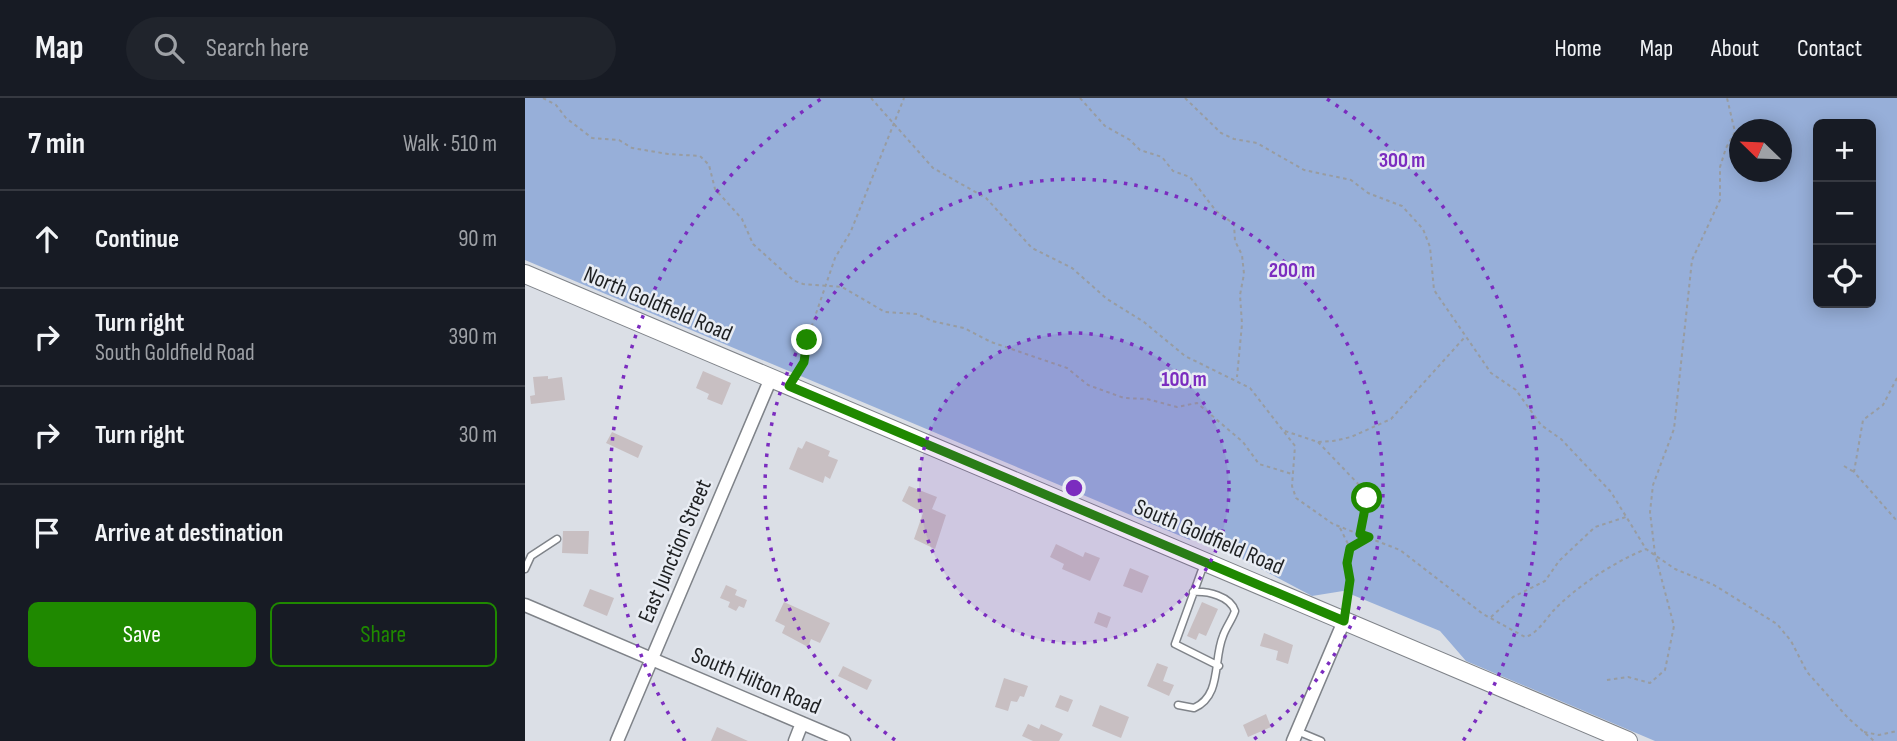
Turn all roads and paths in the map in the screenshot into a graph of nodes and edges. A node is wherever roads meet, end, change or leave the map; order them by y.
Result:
1 (543, 98) edge
2 (871, 98) edge
3 (904, 98) edge
4 (1080, 98) edge
5 (1185, 98) edge
6 (1727, 98) edge
7 (894, 123) junction
8 (525, 274) edge
9 (824, 286) junction
10 (1465, 337) junction
11 (1897, 378) edge
12 (771, 379) junction
13 (1237, 379) junction
14 (789, 386) junction
15 (1284, 430) junction
16 (1318, 442) junction
17 (1844, 466) dead end
18 (1854, 472) junction
19 (1293, 474) junction
20 (1626, 517) junction
21 (1897, 521) edge
22 (1339, 526) junction
23 (1360, 534) junction
24 (1369, 537) junction
25 (557, 538) dead end
26 (1350, 548) junction
27 (1646, 549) junction
28 (1655, 554) junction
29 (1205, 562) junction
30 (525, 569) edge
31 (1193, 592) junction
32 (525, 605) edge
33 (1490, 618) junction
34 (1344, 621) junction
35 (651, 659) junction
36 (1219, 666) junction
37 (1607, 680) dead end
38 (1178, 705) dead end
39 (802, 723) junction
40 (1897, 731) edge
41 (1863, 732) junction
42 (1295, 736) edge
43 (617, 741) edge
44 (795, 741) edge
45 (844, 741) edge
46 (1321, 741) edge
47 (1628, 741) edge
48 (1874, 741) edge

1 - 9 path
2 - 7 path
3 - 7 path
4 - 13 path
5 - 10 path
6 - 28 path
7 - 9 path
7 - 13 path
8 - 12 main road, North Goldfield Road
9 - 14 path
9 - 19 path
10 - 16 path
10 - 20 path
11 - 18 path
12 - 14 main road, South Goldfield Road
12 - 35 street, East Junction Street
13 - 15 path
14 - 29 main road, South Goldfield Road
15 - 16 path
15 - 19 path
16 - 23 path
17 - 18 path
18 - 21 path
19 - 22 path
20 - 27 path
20 - 33 path
22 - 23 path
22 - 26 path
23 - 24 path
24 - 26 path
24 - 33 path
25 - 30 lane
26 - 34 path
27 - 28 path
27 - 33 path
28 - 37 path
28 - 41 path
29 - 31 lane
29 - 34 main road, South Goldfield Road
31 - 36 lane
31 - 36 lane
32 - 35 street, South Hilton Road
34 - 42 street
34 - 47 main road, South Goldfield Road
35 - 39 street, South Hilton Road
35 - 43 street, East Junction Street
36 - 38 lane
39 - 44 street
39 - 45 street, South Hilton Road
40 - 41 path
41 - 48 path
42 - 46 lane

